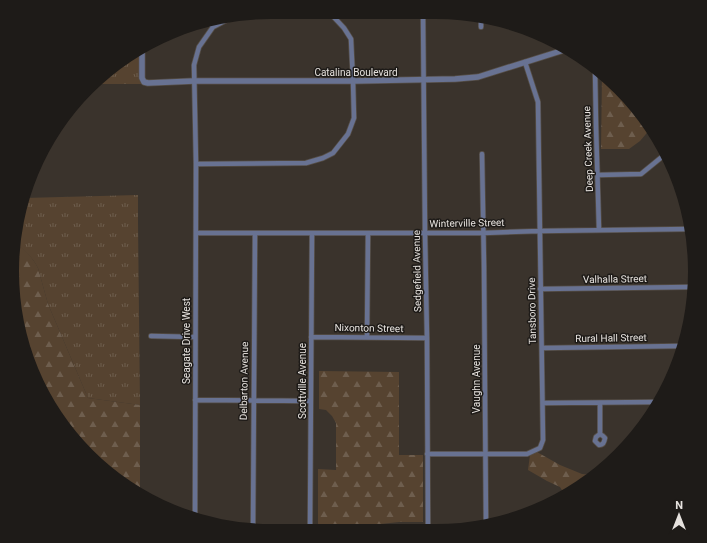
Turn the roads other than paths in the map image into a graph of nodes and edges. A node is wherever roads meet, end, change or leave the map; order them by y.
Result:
1 (336, 19) edge
2 (423, 19) edge
3 (481, 23) edge
4 (216, 26) edge
5 (213, 27) joint
6 (481, 27) dead end
7 (559, 51) edge
8 (142, 55) edge
9 (525, 62) junction
10 (595, 76) edge
11 (423, 80) junction
12 (194, 81) junction
13 (353, 81) junction
14 (482, 154) dead end
15 (661, 158) edge
16 (196, 164) junction
17 (598, 175) junction
18 (684, 229) edge
19 (599, 230) junction
20 (540, 231) junction
21 (196, 233) junction
22 (255, 233) junction
23 (312, 233) junction
24 (368, 233) junction
25 (425, 233) junction
26 (483, 233) junction
27 (687, 287) edge
28 (540, 289) junction
29 (151, 336) dead end
30 (195, 337) junction
31 (311, 337) junction
32 (367, 337) junction
33 (427, 338) junction
34 (677, 346) edge
35 (542, 348) junction
36 (195, 400) junction
37 (253, 400) junction
38 (310, 401) junction
39 (651, 402) edge
40 (543, 403) junction
41 (600, 403) junction
42 (600, 434) dead end
43 (427, 454) junction
44 (485, 454) junction
45 (195, 512) edge
46 (486, 519) edge
47 (253, 523) edge
48 (310, 524) edge
49 (428, 524) edge

1 - 13 street
2 - 11 street, Sedgefield Avenue
3 - 6 street
4 - 5 street, Seagate Drive West
5 - 12 street, Seagate Drive West
7 - 9 street, Catalina Boulevard
8 - 12 street, Catalina Boulevard
9 - 11 street, Catalina Boulevard
9 - 20 street, Tansboro Drive
10 - 17 street, Deep Creek Avenue
11 - 13 street, Catalina Boulevard
11 - 25 street, Sedgefield Avenue
12 - 13 street, Catalina Boulevard
12 - 16 street, Seagate Drive West
13 - 16 street
14 - 26 street, Vaughn Avenue
15 - 17 street
16 - 21 street, Seagate Drive West
17 - 19 street, Deep Creek Avenue
18 - 19 street, Winterville Street
19 - 20 street, Winterville Street
20 - 26 street, Winterville Street
20 - 28 street, Tansboro Drive
21 - 22 street, Winterville Street
21 - 30 street, Seagate Drive West
22 - 23 street, Winterville Street
22 - 37 street, Delbarton Avenue
23 - 24 street, Winterville Street
23 - 31 street, Scottville Avenue
24 - 25 street, Winterville Street
24 - 32 street
25 - 26 street, Winterville Street
25 - 33 street, Sedgefield Avenue
26 - 44 street, Vaughn Avenue
27 - 28 street, Valhalla Street
28 - 35 street, Tansboro Drive
29 - 30 street
30 - 36 street, Seagate Drive West
31 - 32 street, Nixonton Street
31 - 38 street, Scottville Avenue
32 - 33 street, Nixonton Street
33 - 43 street, Sedgefield Avenue
34 - 35 street, Rural Hall Street
35 - 40 street, Tansboro Drive
36 - 37 street
36 - 45 street, Seagate Drive West
37 - 38 street
37 - 47 street, Delbarton Avenue
38 - 48 street, Scottville Avenue
39 - 41 street
40 - 41 street
40 - 44 street, Tansboro Drive
41 - 42 street
43 - 44 street, Tansboro Drive
43 - 49 street, Sedgefield Avenue
44 - 46 street, Vaughn Avenue

